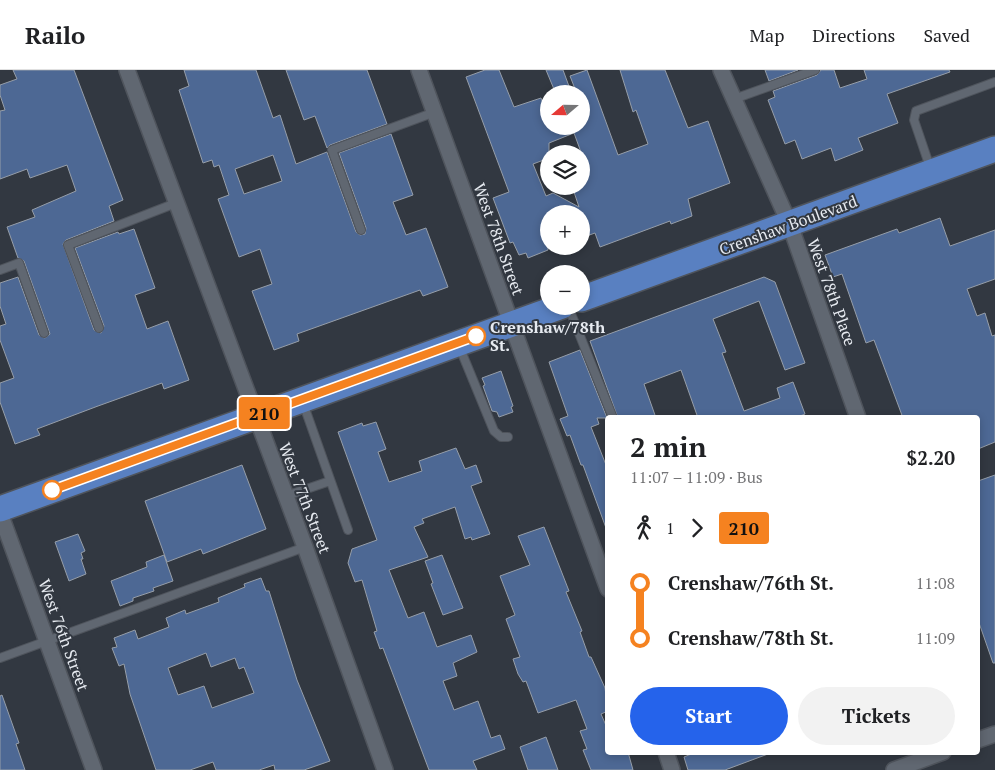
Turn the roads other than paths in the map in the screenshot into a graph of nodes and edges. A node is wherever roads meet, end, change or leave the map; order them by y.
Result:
1 (127, 70) edge
2 (419, 70) edge
3 (721, 70) edge
4 (815, 70) edge
5 (995, 82) edge
6 (734, 99) junction
7 (435, 112) junction
8 (995, 149) edge
9 (932, 172) junction
10 (176, 203) junction
11 (790, 225) junction
12 (361, 230) dead end
13 (0, 270) edge
14 (590, 296) edge
15 (540, 314) edge
16 (572, 315) edge
17 (512, 324) junction
18 (99, 328) dead end
19 (44, 333) dead end
20 (458, 343) junction
21 (301, 399) junction
22 (612, 415) edge
23 (857, 415) edge
24 (255, 416) junction
25 (508, 437) dead end
26 (330, 481) junction
27 (286, 496) junction
28 (0, 511) edge
29 (348, 530) dead end
30 (305, 547) junction
31 (605, 581) edge
32 (47, 641) junction
33 (0, 658) edge
34 (995, 734) edge
35 (980, 739) edge
36 (667, 755) edge
37 (935, 755) edge
38 (94, 770) edge
39 (385, 770) edge
40 (672, 770) edge
41 (894, 770) edge

1 - 10 street, West 77th Street
2 - 7 street, West 78th Street
3 - 6 street, West 78th Place
4 - 6 lane
5 - 9 lane
6 - 11 street, West 78th Place
7 - 12 lane
7 - 17 street, West 78th Street
8 - 9 main road, Crenshaw Boulevard
9 - 11 main road, Crenshaw Boulevard
10 - 18 lane
10 - 24 street, West 77th Street
11 - 14 main road, Crenshaw Boulevard
11 - 23 street, West 78th Place
13 - 19 lane
15 - 17 main road
16 - 22 lane
17 - 20 main road
17 - 31 street, West 78th Street
20 - 21 main road
20 - 25 lane
21 - 24 main road
21 - 26 lane
24 - 27 street, West 77th Street
24 - 28 main road
26 - 27 lane
26 - 29 lane
27 - 30 street, West 77th Street
28 - 32 street, West 76th Street
30 - 32 lane
30 - 39 street, West 77th Street
32 - 33 lane
32 - 38 street, West 76th Street
34 - 35 street
36 - 40 street
37 - 41 street

